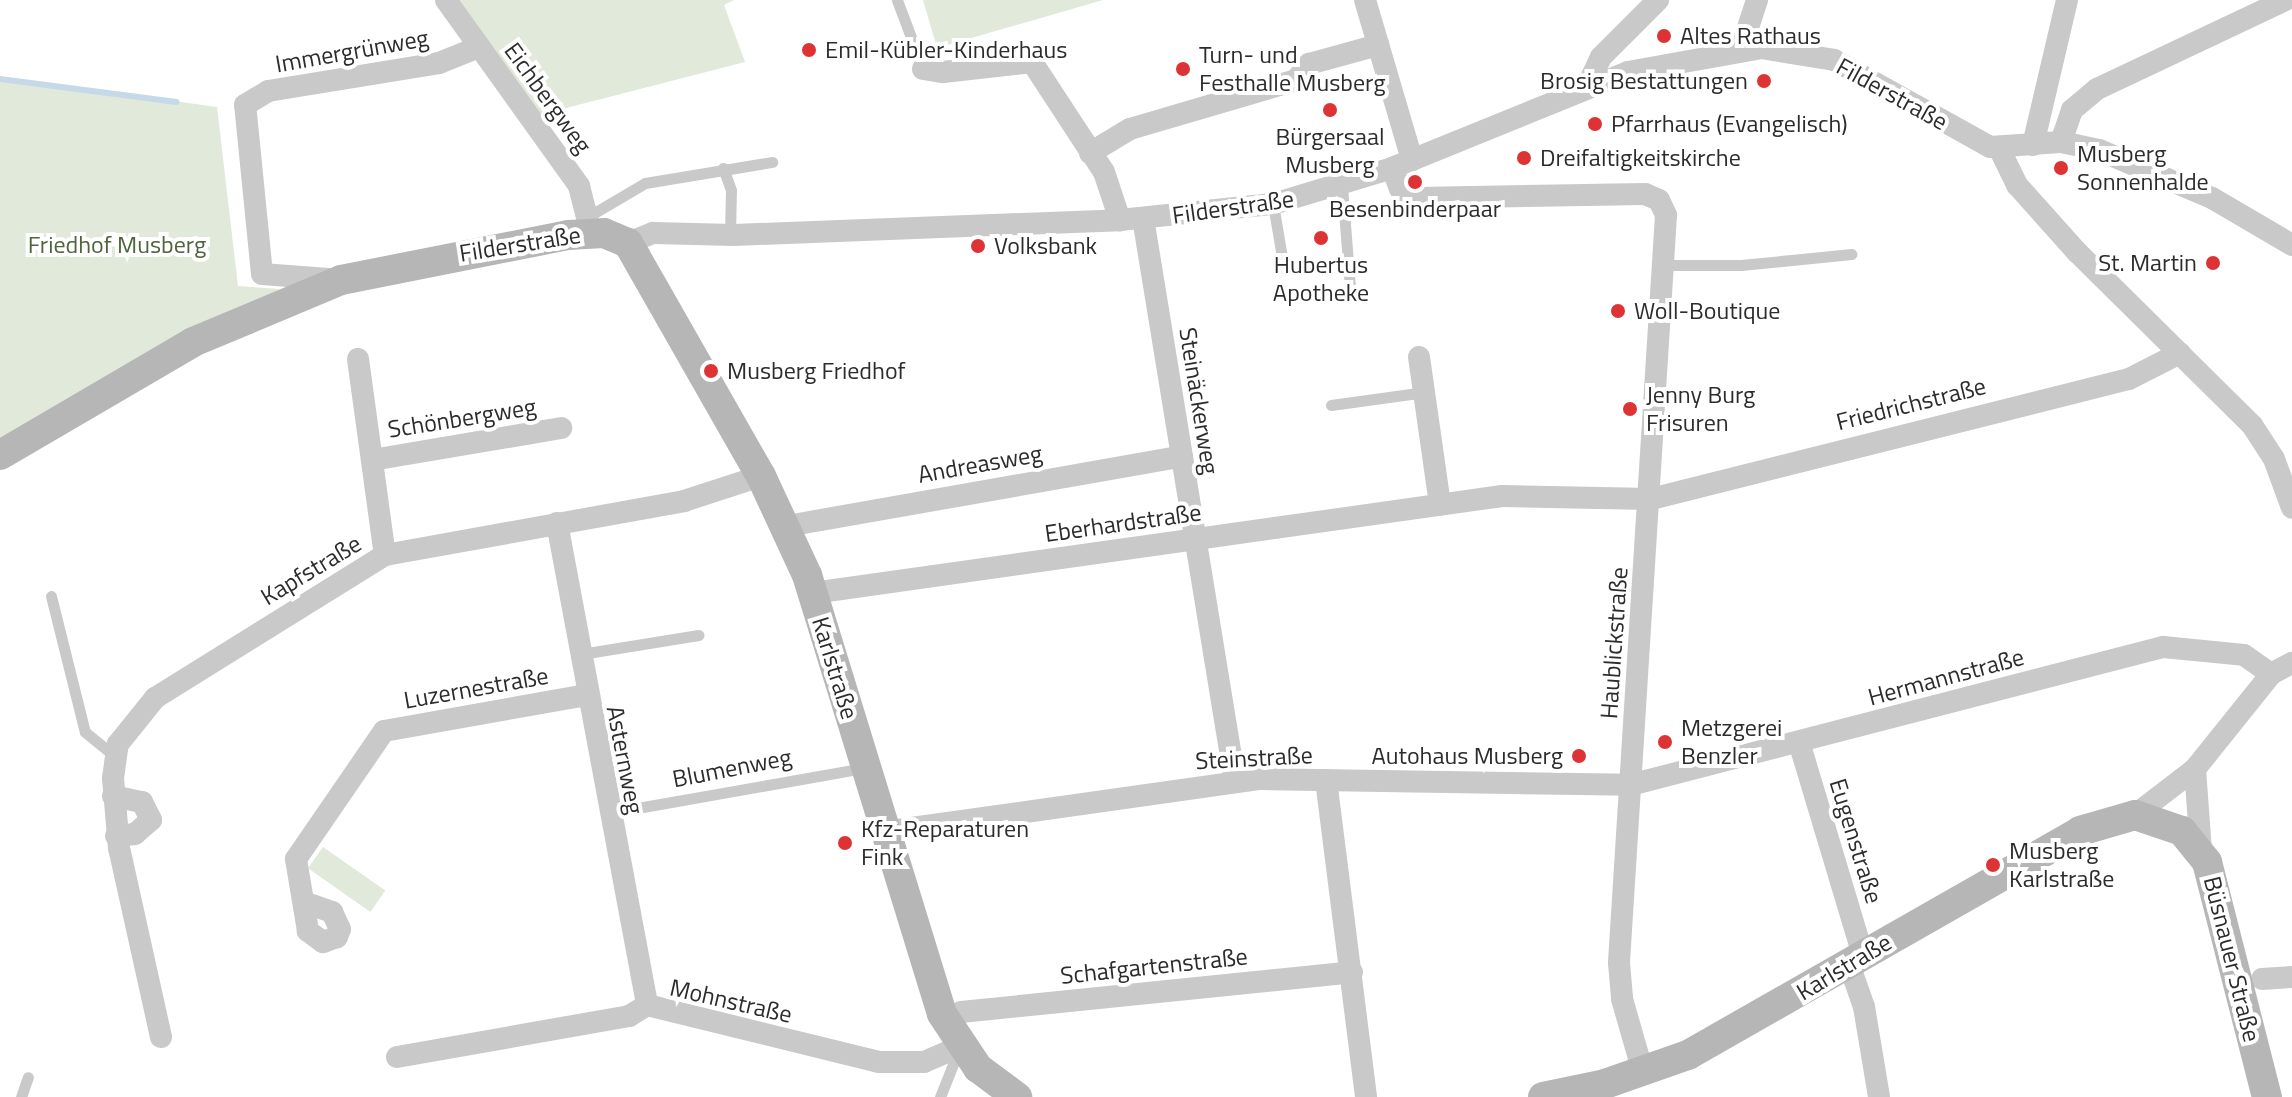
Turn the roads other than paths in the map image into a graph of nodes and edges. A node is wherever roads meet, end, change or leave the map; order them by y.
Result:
1 (446, 0) edge
2 (897, 0) edge
3 (1365, 0) edge
4 (1658, 0) edge
5 (1757, 0) edge
6 (2067, 0) edge
7 (2285, 0) edge
8 (2254, 6) edge
9 (1378, 45) junction
10 (479, 47) junction
11 (1741, 49) junction
12 (923, 69) joint
13 (1586, 89) junction
14 (2061, 142) junction
15 (2033, 145) junction
16 (2000, 150) junction
17 (1090, 153) junction
18 (772, 162) dead end
19 (1402, 164) junction
20 (723, 168) junction
21 (1342, 186) junction
22 (1273, 204) junction
23 (1143, 218) junction
24 (1120, 220) junction
25 (590, 224) junction
26 (730, 235) junction
27 (628, 243) junction
28 (2292, 245) edge
29 (1851, 254) dead end
30 (1667, 265) junction
31 (1284, 269) dead end
32 (341, 280) junction
33 (1350, 287) dead end
34 (2180, 353) junction
35 (1419, 357) dead end
36 (358, 359) dead end
37 (1425, 392) junction
38 (1331, 405) dead end
39 (561, 428) dead end
40 (0, 455) edge
41 (1182, 456) junction
42 (2283, 456) edge
43 (372, 460) junction
44 (761, 476) junction
45 (1651, 499) junction
46 (1440, 505) junction
47 (2292, 508) edge
48 (557, 523) junction
49 (787, 526) junction
50 (1196, 540) junction
51 (385, 555) junction
52 (813, 593) junction
53 (51, 596) dead end
54 (698, 635) dead end
55 (580, 654) junction
56 (2292, 663) edge
57 (2271, 674) junction
58 (586, 695) junction
59 (1799, 742) junction
60 (115, 756) junction
61 (864, 767) junction
62 (2195, 769) junction
63 (1326, 780) junction
64 (1235, 781) junction
65 (1630, 785) junction
66 (113, 796) junction
67 (608, 813) junction
68 (2135, 815) junction
69 (883, 832) junction
70 (116, 836) junction
71 (2201, 851) junction
72 (306, 903) dead end
73 (1856, 959) junction
74 (1352, 972) junction
75 (2292, 977) edge
76 (2262, 979) dead end
77 (647, 1005) junction
78 (961, 1012) dead end
79 (161, 1037) dead end
80 (961, 1046) junction
81 (397, 1057) dead end
82 (1643, 1072) junction
83 (28, 1077) dead end
84 (1563, 1095) edge
85 (21, 1097) edge
86 (940, 1097) edge
87 (1017, 1097) edge
88 (1366, 1097) edge
89 (1879, 1097) edge
90 (2267, 1097) edge

1 - 10 street, Eichbergweg
2 - 12 lane
3 - 9 street
4 - 13 street
5 - 11 street
6 - 15 street
7 - 8 street
8 - 14 street
9 - 17 street
9 - 19 street
10 - 25 street, Eichbergweg
10 - 32 street, Immergrünweg
11 - 13 street, Filderstraße
11 - 16 street, Filderstraße
12 - 17 street
13 - 19 street, Filderstraße
14 - 15 street
14 - 28 street
15 - 16 street
16 - 34 street
17 - 24 street
18 - 20 lane
19 - 21 street, Filderstraße
19 - 30 street, Haublickstraße
20 - 25 lane
20 - 26 lane
21 - 22 street, Filderstraße
21 - 33 lane
22 - 23 street, Filderstraße
22 - 31 lane
23 - 24 street, Filderstraße
23 - 41 street, Steinäckerweg
24 - 26 street, Filderstraße
25 - 27 main road, Filderstraße
25 - 32 main road, Filderstraße
26 - 27 street, Filderstraße
27 - 44 main road, Karlstraße
29 - 30 lane
30 - 45 street, Haublickstraße
32 - 40 main road, Filderstraße
34 - 42 street
34 - 45 street, Friedrichstraße
35 - 37 street
36 - 43 street, Schönbergweg
37 - 38 lane
37 - 46 street
39 - 43 street, Schönbergweg
41 - 49 street, Andreasweg
41 - 50 street, Steinäckerweg
42 - 47 street
43 - 51 street, Schönbergweg
44 - 48 street, Kapfstraße
44 - 49 main road, Karlstraße
45 - 46 street, Eberhardstraße
45 - 65 street, Haublickstraße
46 - 50 street, Eberhardstraße
48 - 51 street, Kapfstraße
48 - 55 street, Asternweg
49 - 52 main road, Karlstraße
50 - 52 street, Eberhardstraße
50 - 64 street, Steinäckerweg
51 - 60 street, Kapfstraße
52 - 61 main road, Karlstraße
53 - 60 lane
54 - 55 lane
55 - 58 street, Asternweg
56 - 57 street
57 - 59 street, Hermannstraße
57 - 62 street
58 - 67 street, Asternweg
58 - 72 street, Luzernestraße
59 - 65 street, Hermannstraße
59 - 73 street, Eugenstraße
60 - 66 street, Kapfstraße
61 - 67 lane, Blumenweg
61 - 69 main road, Karlstraße
62 - 68 street
62 - 71 street
63 - 64 street, Steinstraße
63 - 65 street, Steinstraße
63 - 74 street
64 - 69 street, Steinstraße
65 - 82 street, Haublickstraße
66 - 70 street, Kapfstraße
66 - 70 street
67 - 77 street, Asternweg
68 - 71 main road, Büsnauer Straße
68 - 73 main road, Karlstraße
69 - 80 main road, Karlstraße
70 - 79 street, Kapfstraße
71 - 90 main road, Büsnauer Straße
73 - 82 main road, Karlstraße
73 - 89 street, Eugenstraße
74 - 78 street, Schafgartenstraße
74 - 88 street
75 - 76 street
77 - 80 street, Mohnstraße
77 - 81 street, Mohnstraße
80 - 86 lane
80 - 87 main road, Karlstraße
82 - 84 main road, Karlstraße
83 - 85 lane

